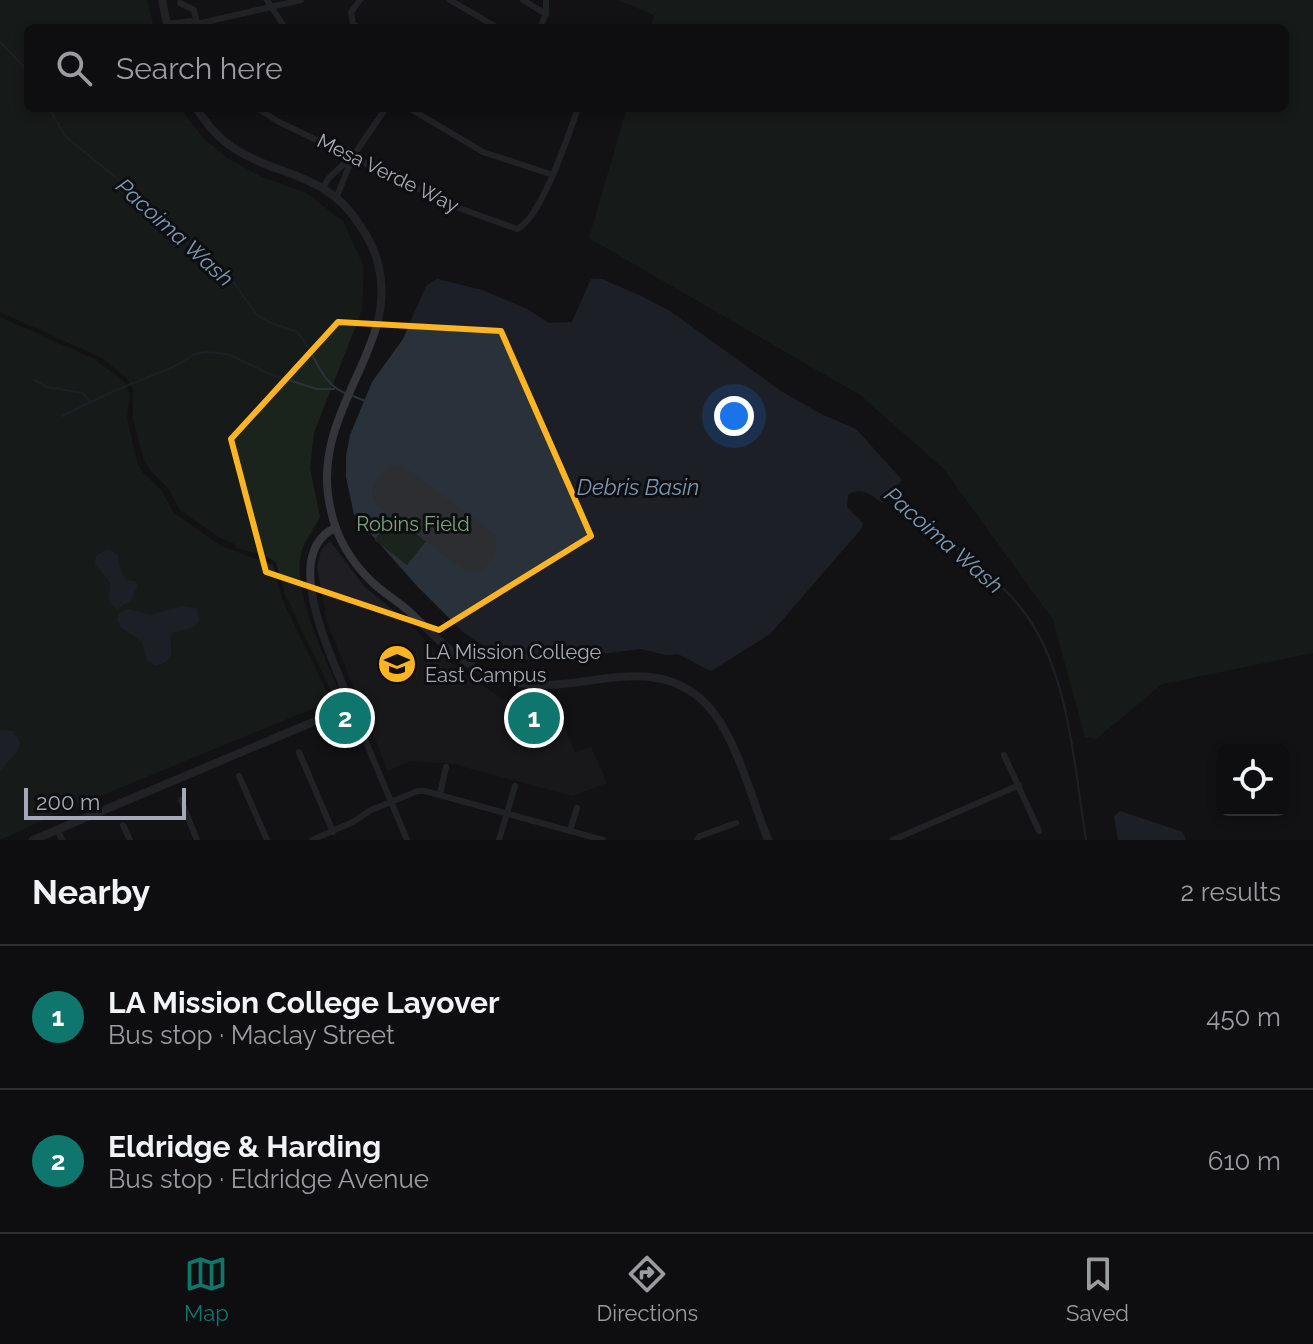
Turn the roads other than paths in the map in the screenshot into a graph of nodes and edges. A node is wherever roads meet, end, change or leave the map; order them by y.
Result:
1 (162, 0) edge
2 (267, 0) edge
3 (301, 0) edge
4 (360, 0) edge
5 (450, 0) edge
6 (523, 0) edge
7 (546, 0) edge
8 (180, 3) dead end
9 (272, 8) junction
10 (546, 14) junction
11 (167, 24) edge
12 (196, 24) edge
13 (216, 24) edge
14 (282, 24) edge
15 (353, 24) edge
16 (491, 24) edge
17 (542, 24) edge
18 (199, 112) edge
19 (263, 112) edge
20 (383, 112) edge
21 (416, 112) edge
22 (577, 112) edge
23 (353, 156) junction
24 (553, 175) junction
25 (323, 187) junction
26 (337, 196) junction
27 (335, 528) junction
28 (351, 706) junction
29 (299, 752) dead end
30 (1004, 755) dead end
31 (446, 767) dead end
32 (239, 776) dead end
33 (1019, 785) junction
34 (515, 786) dead end
35 (440, 794) junction
36 (181, 800) dead end
37 (391, 802) junction
38 (577, 808) dead end
39 (507, 813) junction
40 (736, 823) dead end
41 (123, 825) dead end
42 (57, 829) junction
43 (571, 830) junction
44 (1039, 831) dead end
45 (333, 832) junction
46 (33, 840) edge
47 (62, 840) edge
48 (130, 840) edge
49 (197, 840) edge
50 (267, 840) edge
51 (312, 840) edge
52 (407, 840) edge
53 (499, 840) edge
54 (571, 840) edge
55 (603, 840) edge
56 (697, 840) edge
57 (768, 840) edge
58 (893, 840) edge

1 - 11 street
2 - 9 street
3 - 9 street
4 - 15 street
5 - 16 street
6 - 10 street
7 - 10 street
8 - 12 street
9 - 13 street
9 - 14 street
10 - 17 street
18 - 25 street
19 - 23 street, Mesa Verde Way
20 - 23 street
21 - 24 street
22 - 24 street
23 - 24 street, Mesa Verde Way
23 - 25 street
23 - 26 street
25 - 26 street
26 - 27 street
27 - 28 street
27 - 57 street
28 - 37 street
28 - 42 street
29 - 45 street
30 - 33 street
31 - 35 street
32 - 50 street
33 - 44 street
33 - 58 street
34 - 39 street
35 - 37 street
35 - 39 street
36 - 49 street
37 - 45 street
37 - 52 street
38 - 43 street
39 - 43 street
39 - 53 street
40 - 56 street
41 - 48 street
42 - 46 street
42 - 47 street
43 - 54 street
43 - 55 street
45 - 51 street

